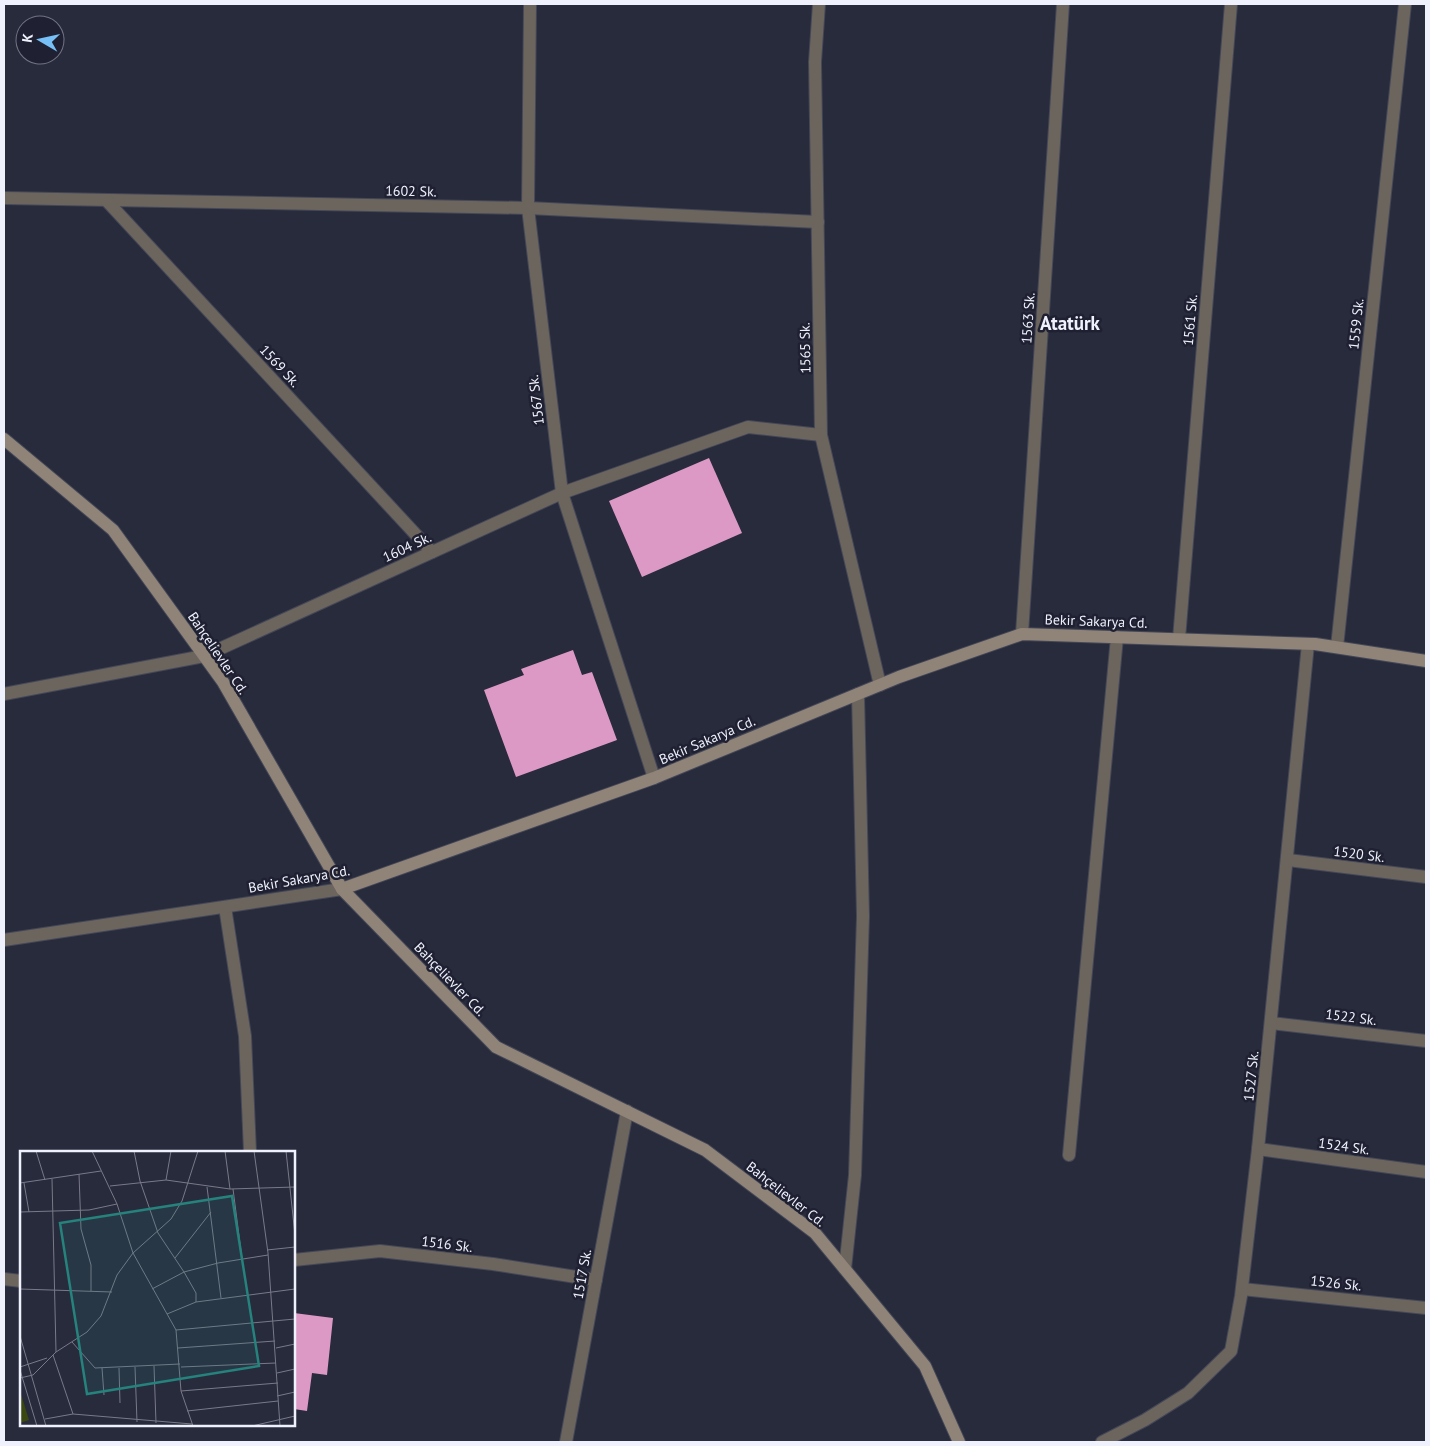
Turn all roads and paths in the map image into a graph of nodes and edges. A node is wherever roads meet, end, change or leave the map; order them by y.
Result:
1 (530, 4) edge
2 (819, 4) edge
3 (1063, 4) edge
4 (1231, 4) edge
5 (1405, 4) edge
6 (4, 198) edge
7 (106, 200) junction
8 (528, 208) junction
9 (818, 222) junction
10 (821, 435) junction
11 (4, 439) edge
12 (562, 493) junction
13 (432, 552) junction
14 (1022, 634) junction
15 (1117, 637) junction
16 (1179, 639) junction
17 (1308, 644) junction
18 (1337, 647) junction
19 (204, 656) junction
20 (1426, 661) edge
21 (880, 685) junction
22 (4, 694) edge
23 (858, 694) junction
24 (654, 778) junction
25 (1288, 860) junction
26 (1426, 877) edge
27 (342, 889) junction
28 (225, 906) junction
29 (4, 940) edge
30 (1271, 1022) junction
31 (1426, 1041) edge
32 (627, 1111) junction
33 (1258, 1150) junction
34 (250, 1151) edge
35 (1069, 1155) dead end
36 (1426, 1172) edge
37 (295, 1260) edge
38 (844, 1269) junction
39 (4, 1279) edge
40 (596, 1280) junction
41 (20, 1281) edge
42 (1242, 1289) junction
43 (1426, 1308) edge
44 (566, 1442) edge
45 (959, 1442) edge
46 (1102, 1442) edge

1 - 8 street, 1567 Sk.
2 - 9 street, 1565 Sk.
3 - 14 street, 1563 Sk.
4 - 16 street, 1561 Sk.
5 - 18 street, 1559 Sk.
6 - 7 street, 1602 Sk.
7 - 8 street, 1602 Sk.
7 - 13 street, 1569 Sk.
8 - 9 street, 1602 Sk.
8 - 12 street, 1567 Sk.
9 - 10 street, 1565 Sk.
10 - 12 street, 1604 Sk.
10 - 21 street, 1565 Sk.
11 - 19 street, Bahçelievler Cd.
12 - 13 street, 1604 Sk.
12 - 24 street, 1567 Sk.
13 - 19 street, 1604 Sk.
14 - 15 street, Bekir Sakarya Cd.
14 - 21 street, Bekir Sakarya Cd.
15 - 16 street, Bekir Sakarya Cd.
15 - 35 street
16 - 17 street, Bekir Sakarya Cd.
17 - 18 street, Bekir Sakarya Cd.
17 - 25 street, 1527 Sk.
18 - 20 street, Bekir Sakarya Cd.
19 - 22 street, 1604 Sk.
19 - 27 street, Bahçelievler Cd.
21 - 23 street, Bekir Sakarya Cd.
23 - 24 street, Bekir Sakarya Cd.
23 - 38 street
24 - 27 street, Bekir Sakarya Cd.
25 - 26 street, 1520 Sk.
25 - 30 street, 1527 Sk.
27 - 28 street, Bekir Sakarya Cd.
27 - 32 street, Bahçelievler Cd.
28 - 29 street, Bekir Sakarya Cd.
28 - 34 street
30 - 31 street, 1522 Sk.
30 - 33 street, 1527 Sk.
32 - 38 street, Bahçelievler Cd.
32 - 40 street, 1517 Sk.
33 - 36 street, 1524 Sk.
33 - 42 street, 1527 Sk.
37 - 40 street, 1516 Sk.
38 - 45 street, Bahçelievler Cd.
39 - 41 street
40 - 44 street, 1517 Sk.
42 - 43 street, 1526 Sk.
42 - 46 street, 1527 Sk.

